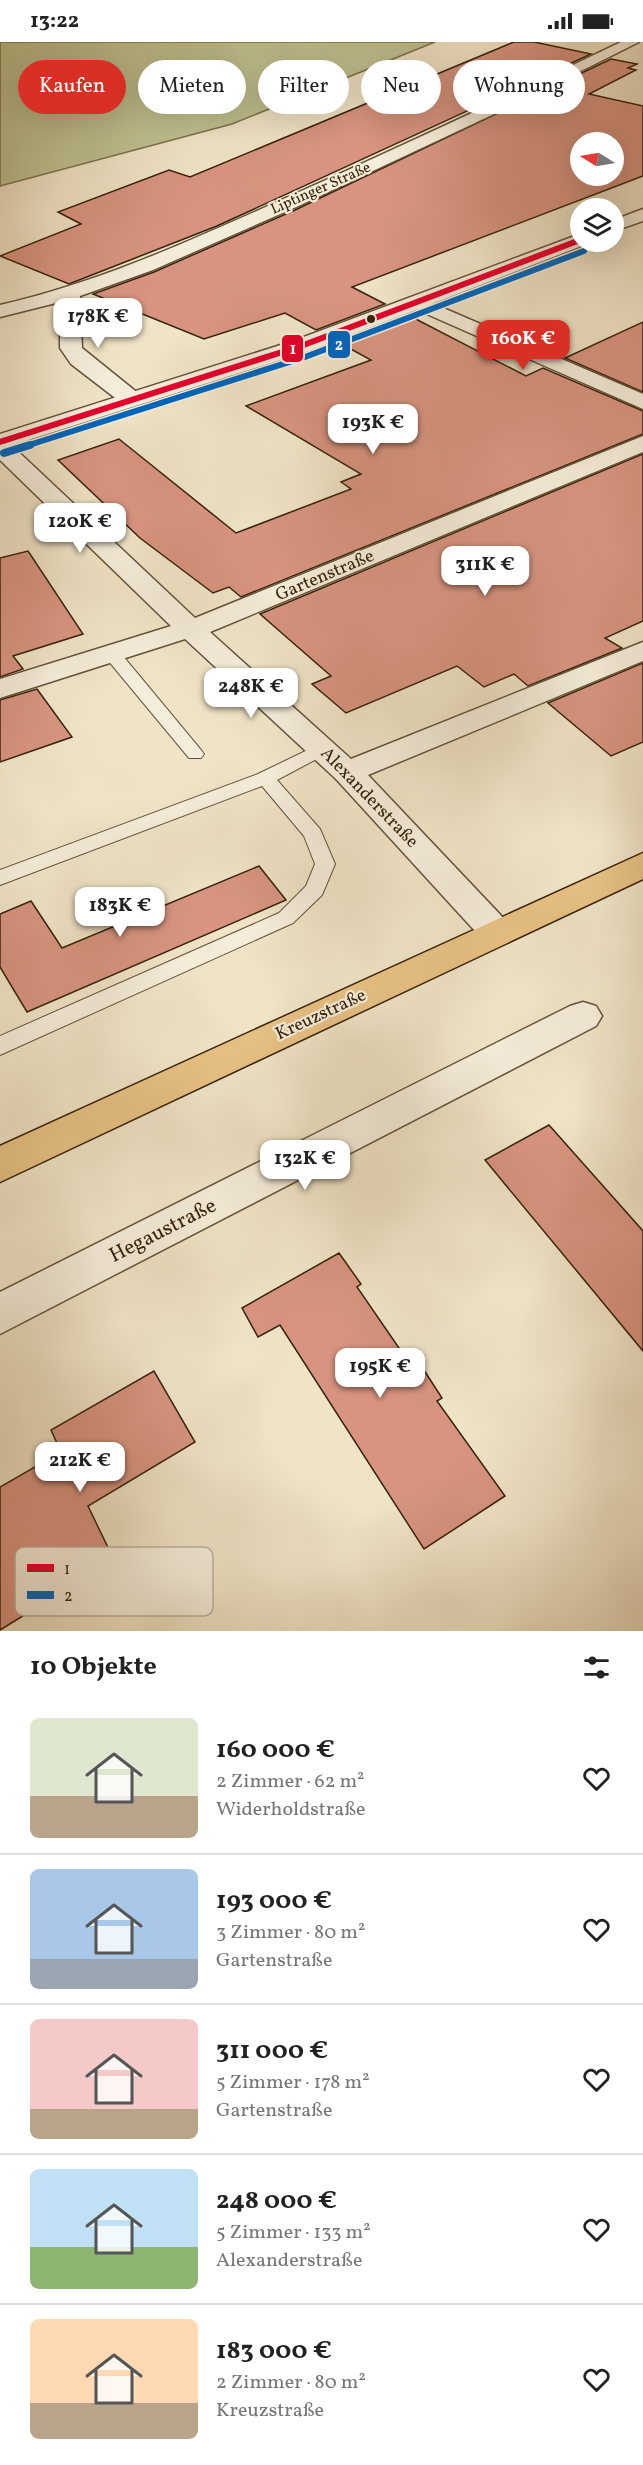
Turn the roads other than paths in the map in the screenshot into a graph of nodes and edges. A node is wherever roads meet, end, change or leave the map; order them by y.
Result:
1 (632, 42) edge
2 (643, 214) edge
3 (624, 222) edge
4 (570, 244) edge
5 (70, 295) junction
6 (420, 303) junction
7 (0, 311) edge
8 (131, 399) junction
9 (643, 402) edge
10 (0, 442) edge
11 (643, 443) edge
12 (0, 447) edge
13 (190, 629) junction
14 (643, 651) edge
15 (112, 654) junction
16 (0, 689) edge
17 (322, 749) junction
18 (195, 754) dead end
19 (346, 772) junction
20 (265, 778) junction
21 (643, 865) edge
22 (0, 878) edge
23 (497, 933) junction
24 (583, 1016) dead end
25 (0, 1046) edge
26 (0, 1165) edge
27 (0, 1314) edge

1 - 5 street, Liptinger Straße
2 - 3 street
4 - 6 street
5 - 7 street, Liptinger Straße
5 - 8 street
6 - 8 street
6 - 9 street
8 - 10 street
11 - 13 street, Gartenstraße
12 - 13 street, Alexanderstraße
13 - 15 street, Gartenstraße
13 - 17 street, Alexanderstraße
14 - 19 street
15 - 16 street, Gartenstraße
15 - 18 lane
17 - 19 street, Alexanderstraße
17 - 20 lane
19 - 23 street, Alexanderstraße
20 - 22 lane
20 - 25 lane
21 - 23 main road, Kreuzstraße
23 - 26 main road, Kreuzstraße
24 - 27 street, Hegaustraße

